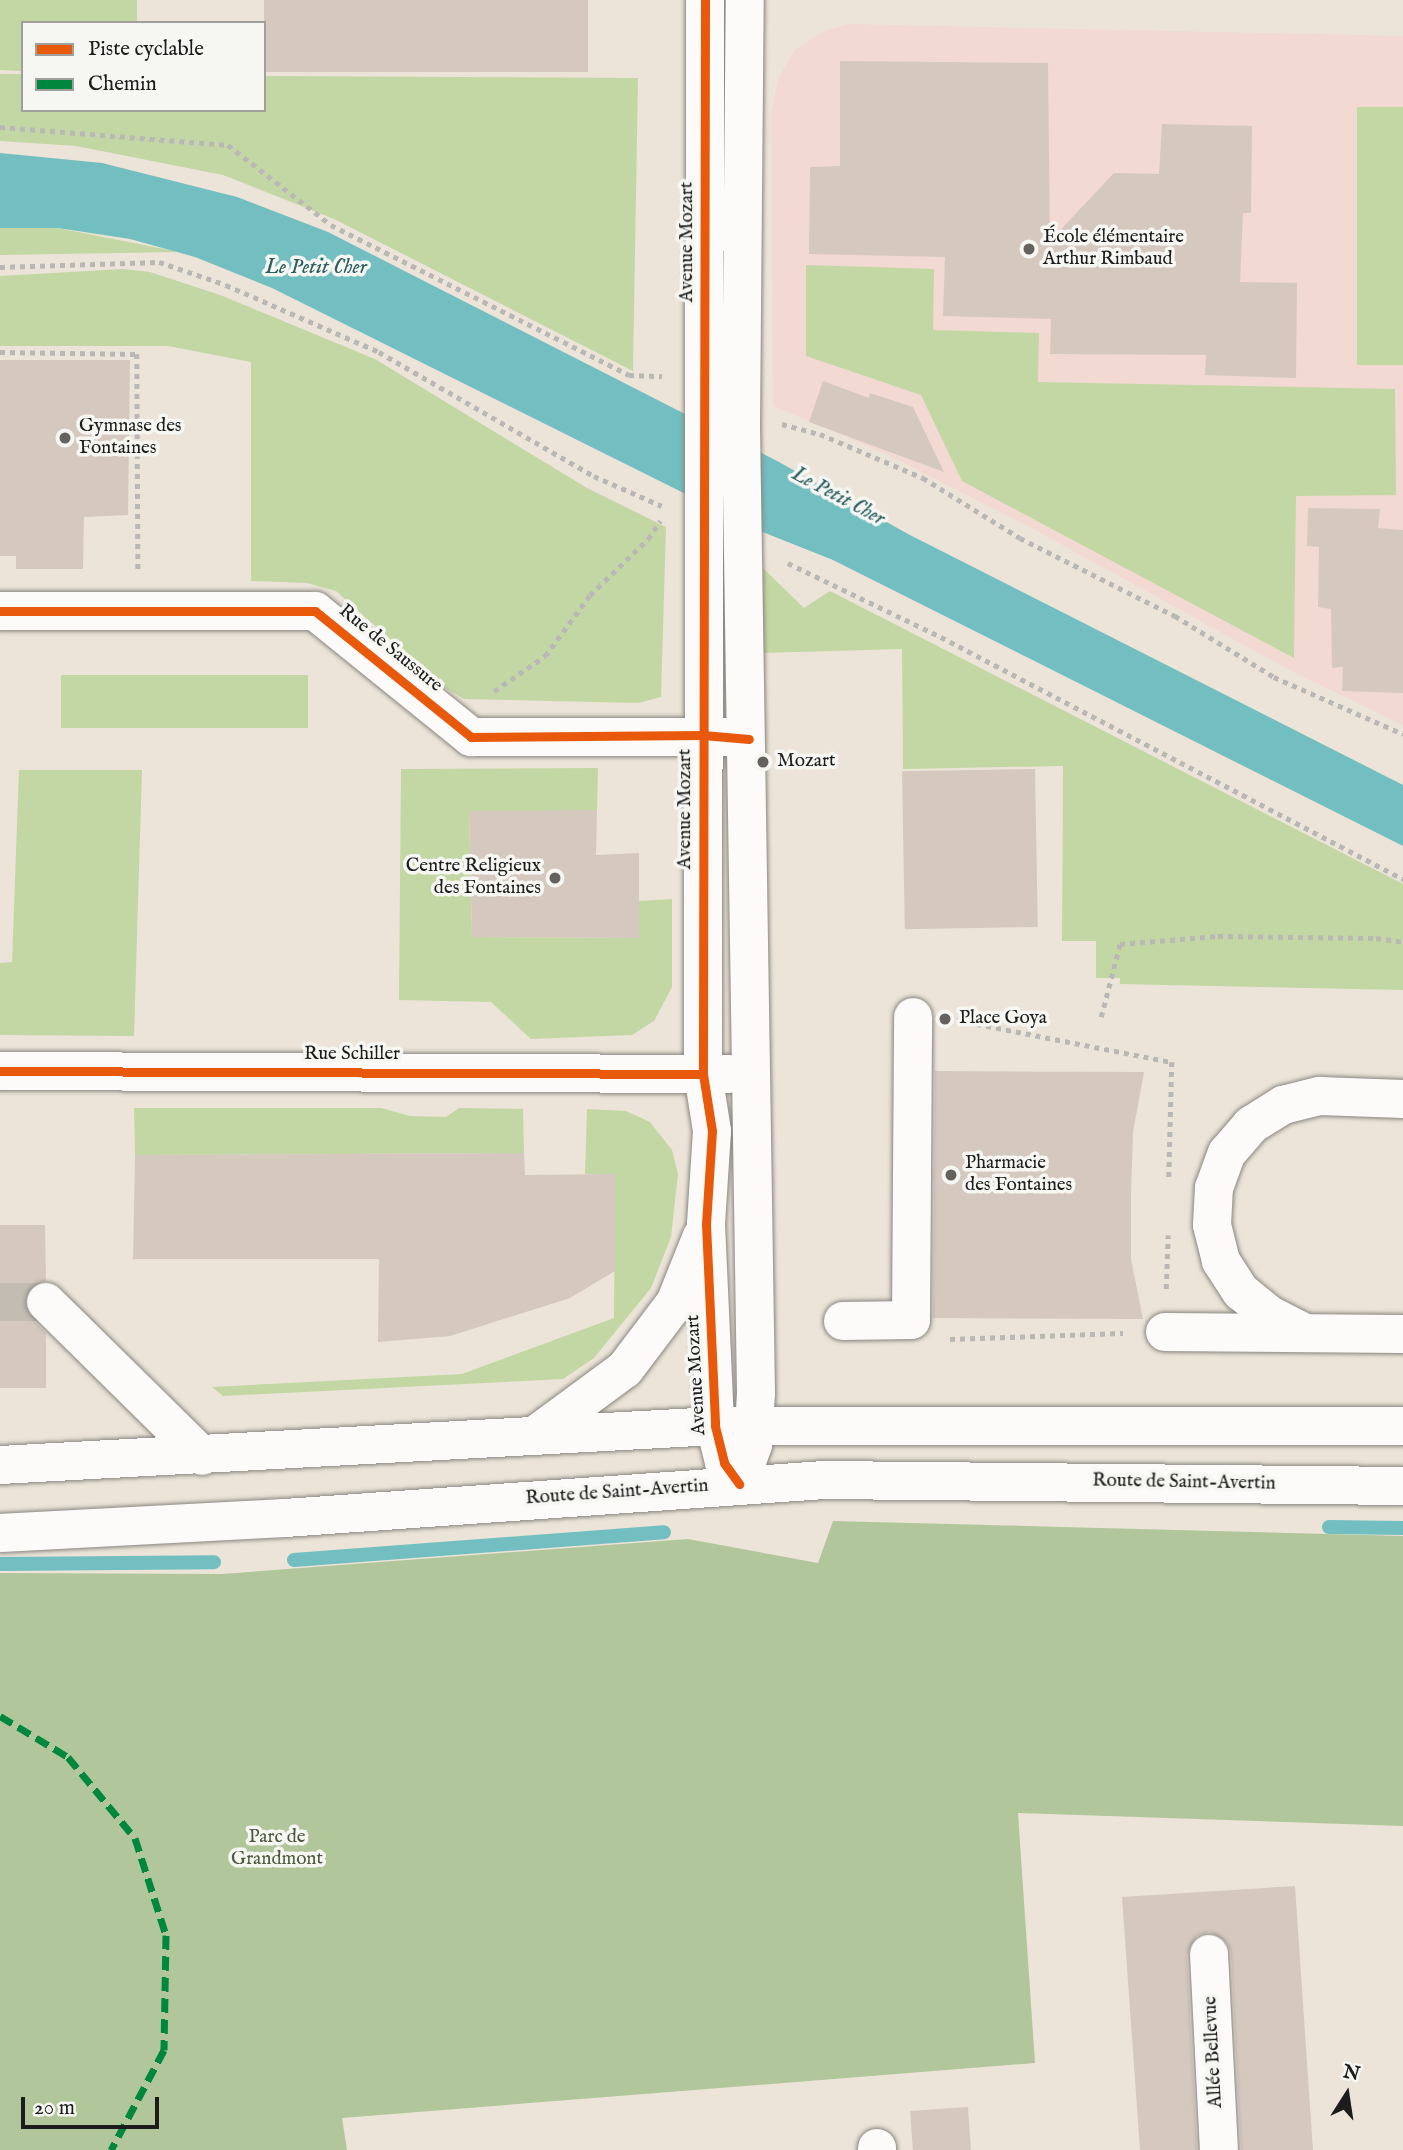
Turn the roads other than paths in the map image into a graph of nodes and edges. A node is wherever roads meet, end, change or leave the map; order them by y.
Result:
1 (705, 0) edge
2 (745, 0) edge
3 (0, 611) edge
4 (703, 735) junction
5 (749, 739) junction
6 (928, 1017) road end
7 (0, 1071) edge
8 (704, 1074) junction
9 (752, 1074) junction
10 (1403, 1098) edge
11 (706, 1224) junction
12 (46, 1302) tunnel mouth
13 (843, 1321) dead end
14 (1165, 1332) road end
15 (1305, 1333) junction
16 (1403, 1334) edge
17 (755, 1425) junction
18 (715, 1426) junction
19 (1403, 1426) edge
20 (534, 1436) junction
21 (202, 1456) junction
22 (0, 1465) edge
23 (739, 1484) junction
24 (1403, 1486) edge
25 (0, 1533) edge
26 (1209, 1954) dead end
27 (1219, 2150) edge

1 - 4 street, Avenue Mozart
2 - 5 street
3 - 4 street, Rue de Saussure
4 - 5 street, Rue de Saussure
4 - 8 street, Avenue Mozart
5 - 9 street
6 - 13 street
7 - 8 street, Rue Schiller
8 - 9 street, Rue Schiller
8 - 11 street, Avenue Mozart
9 - 17 street
10 - 15 street
11 - 18 street, Avenue Mozart
11 - 20 street, Avenue Mozart
12 - 21 street
14 - 15 street
15 - 16 street
17 - 18 street
17 - 19 street
17 - 23 street
18 - 20 street
18 - 23 street, Avenue Mozart
20 - 21 street
21 - 22 street
23 - 24 street, Route de Saint-Avertin
23 - 25 street, Route de Saint-Avertin
26 - 27 street, Allée Bellevue

